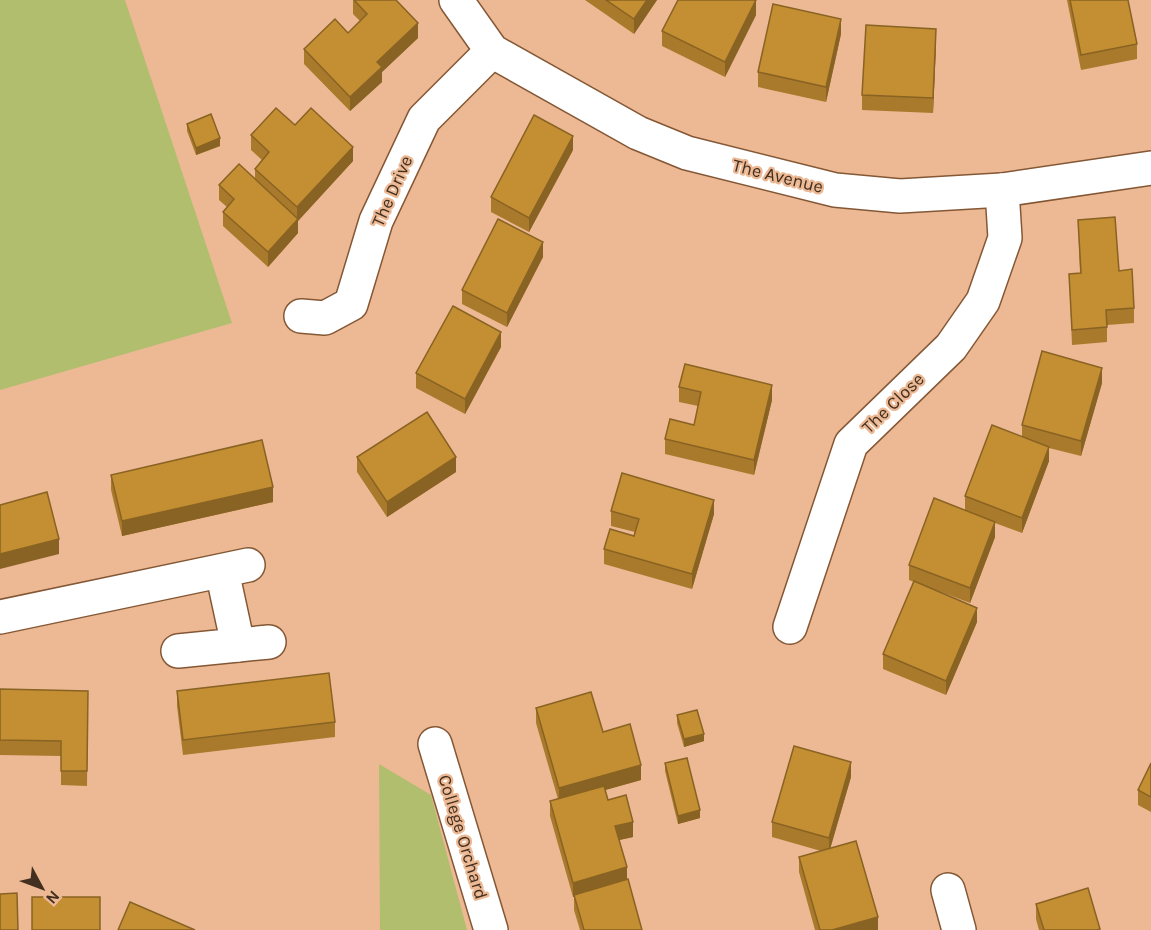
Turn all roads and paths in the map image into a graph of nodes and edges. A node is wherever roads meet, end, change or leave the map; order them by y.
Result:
1 (456, 0) edge
2 (492, 51) junction
3 (1151, 168) edge
4 (1002, 190) junction
5 (301, 316) dead end
6 (0, 617) edge
7 (790, 627) dead end
8 (178, 651) dead end
9 (435, 744) dead end
10 (948, 890) dead end
11 (490, 930) edge
12 (958, 930) edge

1 - 2 street, The Avenue
2 - 4 street, The Avenue
2 - 5 street, The Drive
3 - 4 street, The Avenue
4 - 7 street, The Close
6 - 8 street
9 - 11 street, College Orchard
10 - 12 street

